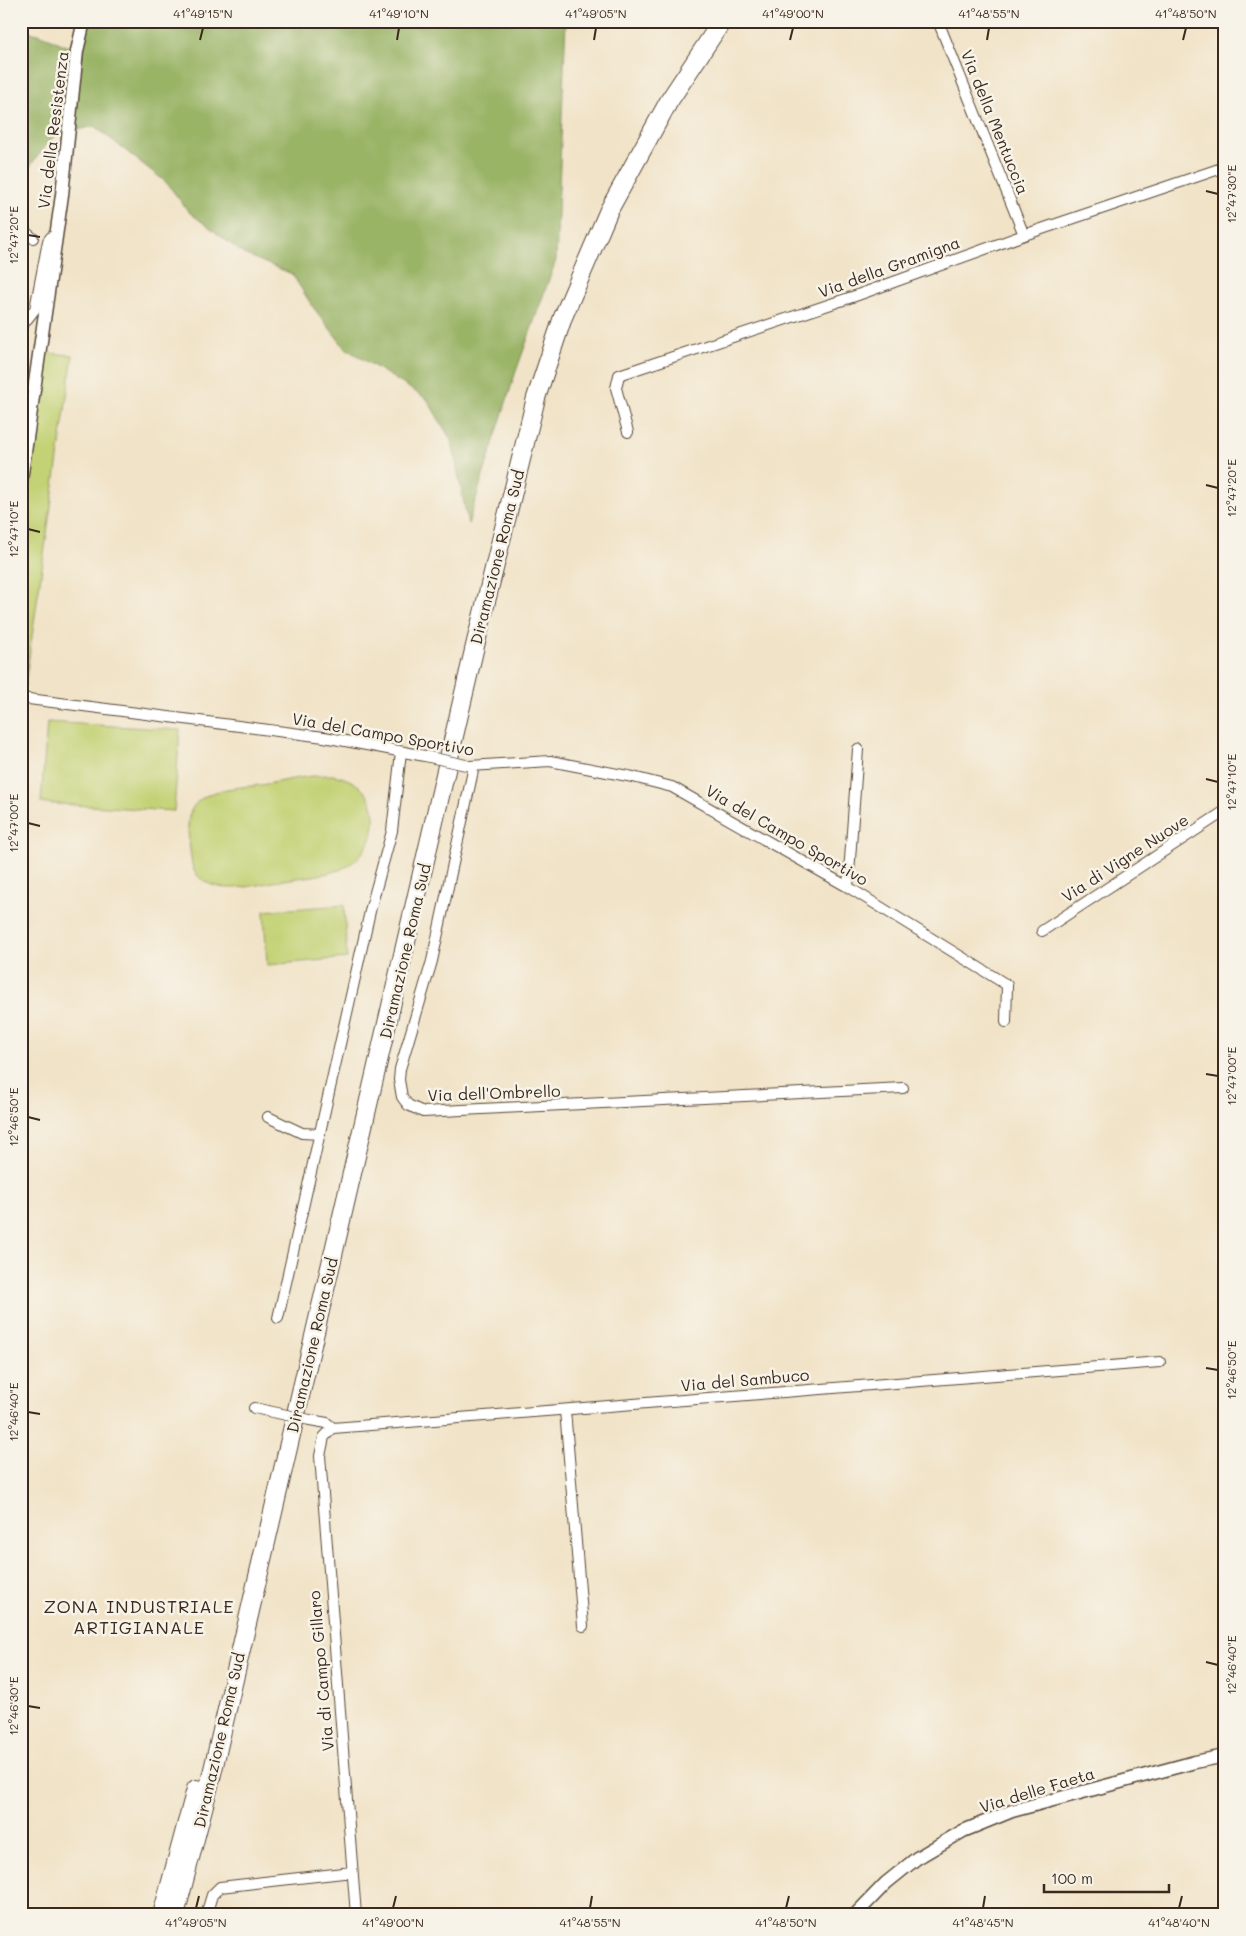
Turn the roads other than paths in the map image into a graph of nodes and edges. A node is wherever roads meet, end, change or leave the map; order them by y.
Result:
1 (84, 21) edge
2 (709, 21) edge
3 (722, 21) edge
4 (938, 21) edge
5 (1225, 168) edge
6 (1024, 235) junction
7 (56, 238) junction
8 (21, 327) edge
9 (26, 424) edge
10 (628, 432) dead end
11 (23, 449) edge
12 (22, 466) edge
13 (21, 480) edge
14 (21, 698) edge
15 (858, 750) dead end
16 (401, 752) junction
17 (470, 766) junction
18 (1225, 811) edge
19 (848, 887) junction
20 (1042, 931) dead end
21 (1006, 1022) dead end
22 (903, 1088) dead end
23 (268, 1117) dead end
24 (320, 1134) junction
25 (278, 1318) dead end
26 (1160, 1362) dead end
27 (254, 1408) dead end
28 (565, 1410) junction
29 (333, 1428) junction
30 (583, 1626) dead end
31 (1225, 1756) edge
32 (352, 1872) junction
33 (162, 1915) edge
34 (175, 1915) edge
35 (206, 1915) edge
36 (356, 1915) edge
37 (855, 1915) edge

1 - 7 street, Via della Resistenza
2 - 33 highway, Diramazione Roma Sud
3 - 34 highway, Diramazione Roma Sud
4 - 6 street, Via della Mentuccia
5 - 6 street, Via della Gramigna
6 - 10 street, Via della Gramigna
7 - 8 street
7 - 9 street, Via della Resistenza
9 - 11 street, Via della Resistenza
11 - 12 street, Via della Resistenza
12 - 13 street, Via della Resistenza
14 - 16 street, Via del Campo Sportivo
15 - 19 street
16 - 17 street, Via del Campo Sportivo, bridge
16 - 24 street
17 - 19 street, Via del Campo Sportivo
17 - 22 street, Via dell'Ombrello
18 - 20 street, Via di Vigne Nuove
19 - 21 street, Via del Campo Sportivo
23 - 24 street
24 - 25 street
26 - 28 street, Via del Sambuco
27 - 29 street, bridge
28 - 29 street, Via del Sambuco
28 - 30 street
29 - 32 street, Via di Campo Gillaro
31 - 37 street, Via delle Faeta
32 - 35 street
32 - 36 street, Via di Campo Gillaro

